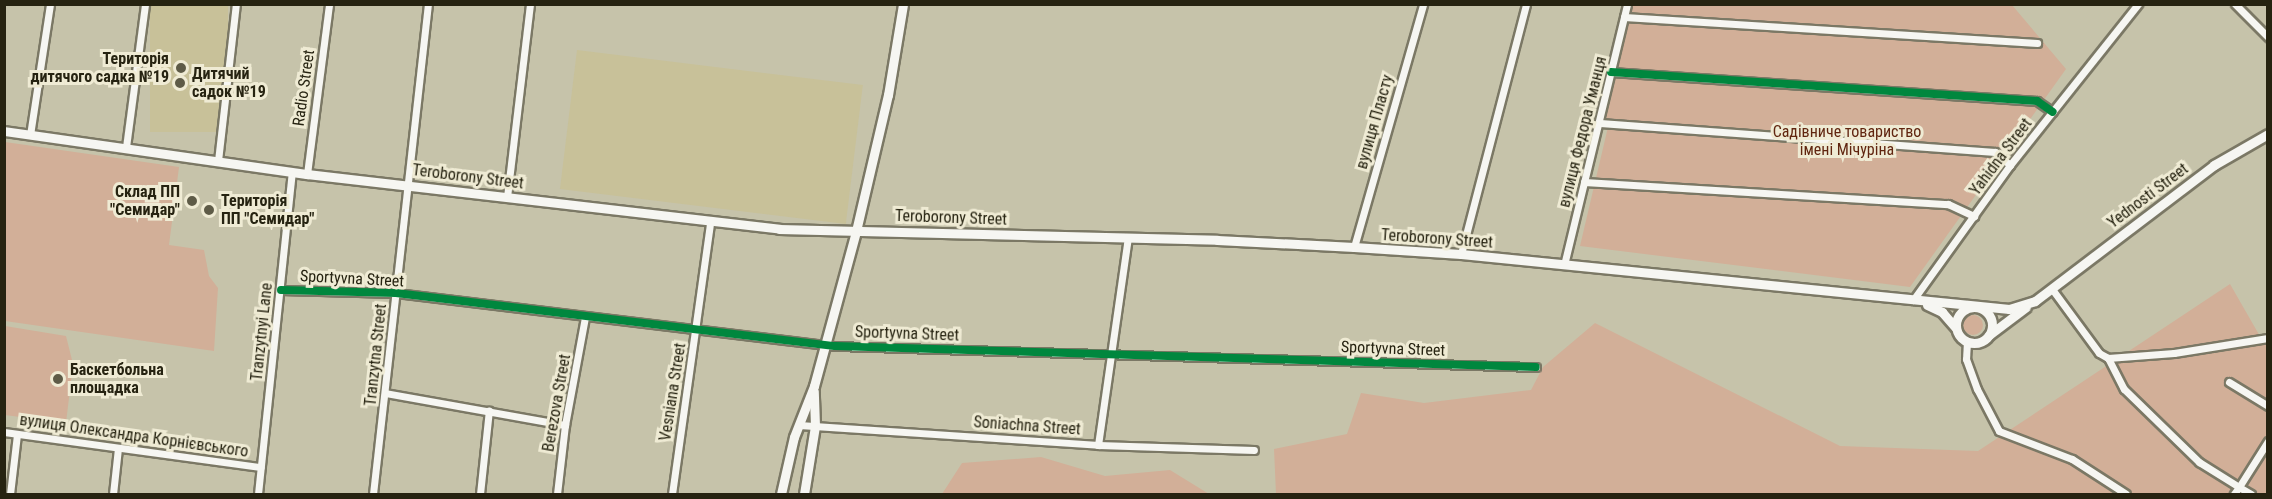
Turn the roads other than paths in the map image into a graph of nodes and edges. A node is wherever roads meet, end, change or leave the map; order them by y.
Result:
1 (50, 4) edge
2 (145, 4) edge
3 (236, 4) edge
4 (329, 4) edge
5 (428, 4) edge
6 (530, 4) edge
7 (903, 4) edge
8 (1423, 4) edge
9 (1526, 4) edge
10 (1627, 4) edge
11 (2138, 4) edge
12 (2235, 4) edge
13 (1624, 17) junction
14 (2268, 37) edge
15 (2037, 43) dead end
16 (1611, 72) junction
17 (2053, 112) junction
18 (1600, 123) junction
19 (4, 131) edge
20 (2268, 134) edge
21 (30, 135) junction
22 (126, 147) junction
23 (218, 161) junction
24 (2010, 165) junction
25 (292, 172) junction
26 (306, 174) junction
27 (1584, 182) junction
28 (406, 185) junction
29 (507, 197) junction
30 (1974, 216) junction
31 (710, 222) junction
32 (856, 231) junction
33 (1128, 238) junction
34 (1354, 247) junction
35 (1461, 254) junction
36 (1564, 265) junction
37 (2052, 289) junction
38 (280, 290) junction
39 (396, 293) junction
40 (1900, 299) joint
41 (1913, 300) junction
42 (2035, 301) junction
43 (1977, 307) junction
44 (585, 317) junction
45 (1956, 329) junction
46 (696, 331) junction
47 (1988, 336) junction
48 (2268, 338) edge
49 (1967, 341) junction
50 (824, 345) junction
51 (1112, 353) junction
52 (2108, 358) junction
53 (1536, 366) dead end
54 (2229, 382) dead end
55 (814, 386) junction
56 (385, 393) junction
57 (2268, 406) edge
58 (489, 410) junction
59 (565, 425) junction
60 (799, 425) junction
61 (815, 426) junction
62 (4, 432) edge
63 (17, 434) junction
64 (2268, 441) edge
65 (1098, 445) junction
66 (118, 448) junction
67 (1254, 450) dead end
68 (261, 467) junction
69 (2239, 487) junction
70 (9, 495) edge
71 (113, 495) edge
72 (258, 495) edge
73 (373, 495) edge
74 (480, 495) edge
75 (557, 495) edge
76 (672, 495) edge
77 (781, 495) edge
78 (804, 495) edge
79 (2126, 495) edge
80 (2234, 495) edge
81 (2252, 495) edge

1 - 21 street
2 - 22 street
3 - 23 street
4 - 26 street, Radio Street
5 - 28 street, Tranzytna Street
6 - 29 street
7 - 32 main road
8 - 34 street, вулиця Пласту
9 - 35 street
10 - 13 street, вулиця Федора Уманця
11 - 17 street, Yahidna Street
12 - 14 street
13 - 15 street
13 - 16 street, вулиця Федора Уманця
16 - 17 street
16 - 18 street, вулиця Федора Уманця
17 - 24 street, Yahidna Street
18 - 24 street
18 - 27 street, вулиця Федора Уманця
19 - 21 main road, Teroborony Street
20 - 37 main road, Yednosti Street
21 - 22 main road, Teroborony Street
22 - 23 main road, Teroborony Street
23 - 25 main road, Teroborony Street
24 - 30 street, Yahidna Street
25 - 26 main road, Teroborony Street
25 - 38 street, Tranzytnyi Lane
26 - 28 main road, Teroborony Street
27 - 30 street
27 - 36 street, вулиця Федора Уманця
28 - 29 main road, Teroborony Street
28 - 39 street, Tranzytna Street
29 - 31 main road, Teroborony Street
30 - 41 street, Yahidna Street
31 - 32 main road, Teroborony Street
31 - 46 street, Vesniana Street
32 - 33 main road, Teroborony Street
32 - 50 main road
33 - 34 main road, Teroborony Street
33 - 51 street
34 - 35 main road, Teroborony Street
35 - 36 main road, Teroborony Street
36 - 40 main road, Teroborony Street
37 - 42 main road, Yednosti Street
37 - 52 street
38 - 39 street, Sportyvna Street
38 - 68 street, Tranzytnyi Lane
39 - 44 street, Sportyvna Street
39 - 56 street, Tranzytna Street
40 - 41 main road, Yednosti Street
41 - 43 main road, Yednosti Street
41 - 45 main road
42 - 43 main road, Yednosti Street
42 - 47 main road
43 - 45 main road
43 - 47 main road
44 - 46 street, Sportyvna Street
44 - 59 street, Berezova Street
45 - 49 main road
46 - 50 street, Sportyvna Street
46 - 76 street, Vesniana Street
47 - 49 main road
48 - 52 street
49 - 79 street
50 - 51 street, Sportyvna Street
50 - 55 main road
51 - 53 street, Sportyvna Street
51 - 65 street
52 - 69 street
54 - 57 street
55 - 60 main road
55 - 61 main road
56 - 58 street
56 - 73 street, Tranzytna Street
58 - 59 street
58 - 74 street
59 - 75 street, Berezova Street
60 - 61 street, Soniachna Street
60 - 77 main road
61 - 65 street, Soniachna Street
61 - 78 main road
62 - 63 street, вулиця Олександра Корнієвського
63 - 66 street, вулиця Олександра Корнієвського
63 - 70 street
64 - 69 street
65 - 67 street, Soniachna Street
66 - 68 street, вулиця Олександра Корнієвського
66 - 71 street
68 - 72 street, Tranzytnyi Lane
69 - 80 street
69 - 81 street

